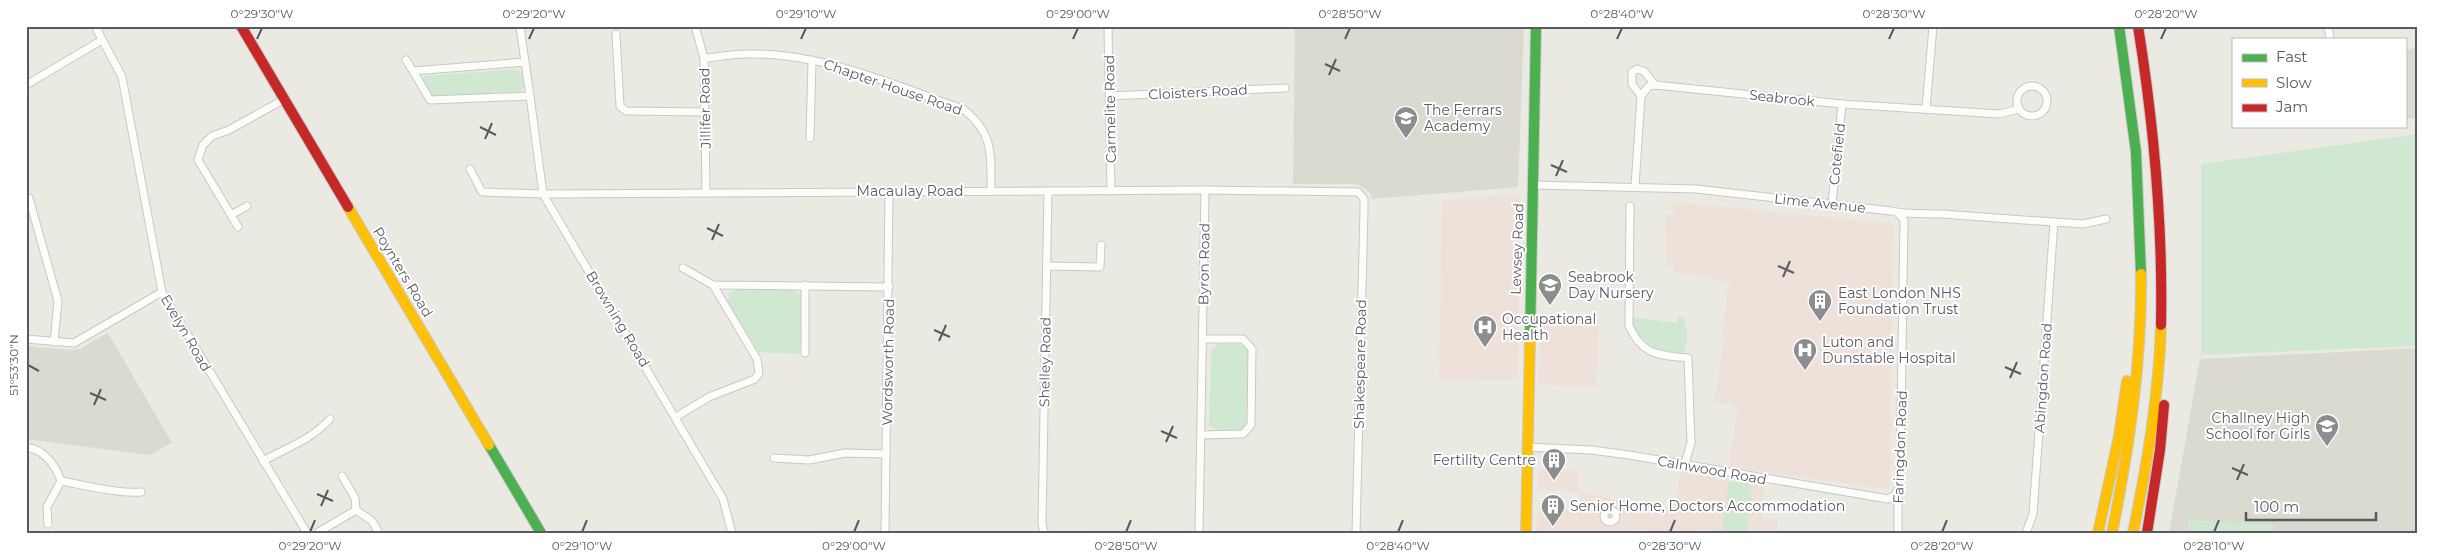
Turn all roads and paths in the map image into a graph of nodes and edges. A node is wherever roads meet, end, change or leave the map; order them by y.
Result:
1 (95, 26) edge
2 (241, 26) edge
3 (520, 26) edge
4 (695, 26) edge
5 (1108, 26) edge
6 (1536, 26) edge
7 (1933, 26) edge
8 (2119, 26) edge
9 (2138, 26) edge
10 (616, 34) dead end
11 (102, 40) junction
12 (704, 58) junction
13 (406, 60) dead end
14 (812, 60) junction
15 (525, 62) junction
16 (413, 71) junction
17 (1655, 84) junction
18 (26, 85) edge
19 (1285, 88) dead end
20 (530, 96) junction
21 (1110, 96) junction
22 (1641, 96) junction
23 (283, 100) junction
24 (1842, 104) junction
25 (1926, 109) junction
26 (2019, 109) junction
27 (706, 112) junction
28 (810, 138) dead end
29 (470, 169) dead end
30 (1533, 185) junction
31 (1635, 186) junction
32 (1205, 190) junction
33 (889, 191) junction
34 (991, 191) junction
35 (1048, 191) junction
36 (1111, 191) junction
37 (706, 192) junction
38 (543, 194) junction
39 (1362, 195) joint
40 (30, 198) dead end
41 (1832, 204) junction
42 (247, 206) dead end
43 (1630, 206) dead end
44 (1899, 214) junction
45 (231, 215) junction
46 (2106, 219) dead end
47 (2054, 222) junction
48 (238, 227) dead end
49 (1101, 245) dead end
50 (1047, 266) junction
51 (683, 268) dead end
52 (713, 285) junction
53 (805, 285) junction
54 (889, 287) junction
55 (162, 292) junction
56 (2140, 307) junction
57 (2162, 332) junction
58 (26, 339) edge
59 (1203, 339) junction
60 (54, 342) junction
61 (805, 353) dead end
62 (676, 417) junction
63 (330, 419) dead end
64 (1201, 435) junction
65 (26, 447) edge
66 (1527, 447) junction
67 (886, 454) junction
68 (774, 458) dead end
69 (263, 462) junction
70 (1684, 466) junction
71 (342, 476) dead end
72 (61, 482) junction
73 (141, 492) dead end
74 (1895, 496) junction
75 (356, 510) junction
76 (48, 524) dead end
77 (307, 533) edge
78 (317, 533) edge
79 (379, 533) edge
80 (541, 533) edge
81 (732, 533) edge
82 (885, 533) edge
83 (1044, 533) edge
84 (1199, 533) edge
85 (1356, 533) edge
86 (1526, 533) edge
87 (1898, 533) edge
88 (2026, 533) edge
89 (2098, 533) edge
90 (2112, 533) edge
91 (2133, 533) edge
92 (2147, 533) edge

1 - 11 street, Evelyn Road
2 - 23 main road, Poynters Road
3 - 15 street, Browning Road
4 - 12 street, Jillifer Road
5 - 21 street, Carmelite Road
6 - 30 main road, Lewsey Road
7 - 25 street
8 - 56 main road
9 - 57 main road
10 - 27 street
11 - 18 street
11 - 55 street, Evelyn Road
12 - 14 street, Chapter House Road
12 - 27 street, Jillifer Road
13 - 16 street
14 - 28 street
14 - 34 street, Chapter House Road
15 - 16 street
15 - 20 street, Browning Road
16 - 20 street
17 - 22 street
17 - 22 street
17 - 24 street, Seabrook
19 - 21 street, Cloisters Road
20 - 38 street, Browning Road
21 - 36 street, Carmelite Road
22 - 31 street
23 - 45 street
23 - 80 main road, Poynters Road
24 - 25 street, Seabrook
24 - 41 street, Cotefield
25 - 26 street, Seabrook
26 - 26 street, Seabrook
27 - 37 street, Jillifer Road
29 - 38 street, Macaulay Road
30 - 31 street, Lime Avenue
30 - 66 main road, Lewsey Road
31 - 41 street, Lime Avenue
32 - 36 street, Macaulay Road
32 - 39 street, Macaulay Road
32 - 59 street, Byron Road
33 - 34 street, Macaulay Road
33 - 37 street, Macaulay Road
33 - 54 street, Wordsworth Road
34 - 35 street, Macaulay Road
35 - 36 street, Macaulay Road
35 - 50 street, Shelley Road
37 - 38 street, Macaulay Road
38 - 62 street, Browning Road
39 - 85 street, Shakespeare Road
40 - 60 street
41 - 44 street, Lime Avenue
42 - 45 street
43 - 70 street
44 - 47 street, Lime Avenue
44 - 74 street, Faringdon Road
45 - 48 street
46 - 47 street, Lime Avenue
47 - 88 street, Abingdon Road
49 - 50 street
50 - 83 street, Shelley Road
51 - 52 street
52 - 53 street
52 - 62 street
53 - 54 street
53 - 61 street
54 - 67 street, Wordsworth Road
55 - 60 street
55 - 69 street, Evelyn Road
56 - 89 main road
56 - 90 main road
57 - 91 main road
57 - 92 main road
58 - 60 street
59 - 64 street, Byron Road
59 - 64 street
62 - 81 street, Browning Road
63 - 69 street
64 - 84 street, Byron Road
65 - 72 street
66 - 70 street, Calnwood Road
66 - 86 main road, Lewsey Road
67 - 68 street
67 - 82 street, Wordsworth Road
69 - 77 street, Evelyn Road
70 - 74 street, Calnwood Road
71 - 75 street
72 - 73 street
72 - 76 street
74 - 87 street, Faringdon Road
75 - 78 street
75 - 79 street

